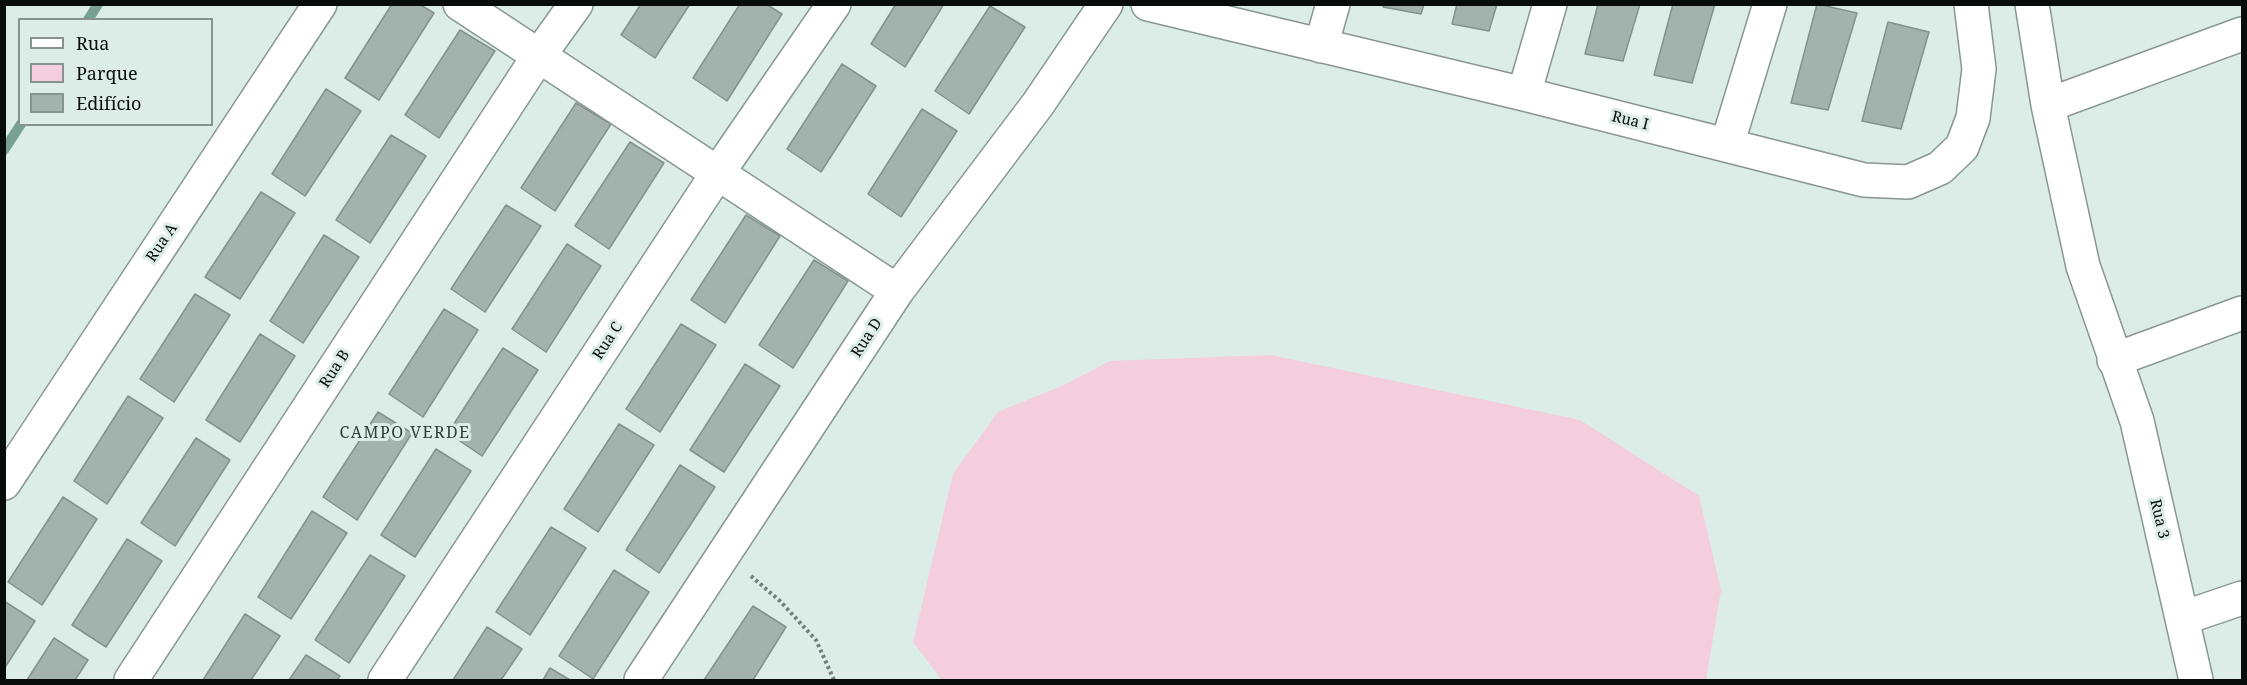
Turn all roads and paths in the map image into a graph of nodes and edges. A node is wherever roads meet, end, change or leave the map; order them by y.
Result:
1 (320, 4) edge
2 (460, 4) edge
3 (576, 4) edge
4 (834, 4) edge
5 (1106, 4) edge
6 (1148, 4) edge
7 (1333, 4) edge
8 (1550, 4) edge
9 (1770, 4) edge
10 (1971, 4) edge
11 (2032, 4) edge
12 (2242, 34) edge
13 (1321, 46) junction
14 (538, 57) junction
15 (1524, 94) junction
16 (2048, 105) junction
17 (1727, 145) junction
18 (717, 174) junction
19 (897, 291) junction
20 (2242, 313) edge
21 (2114, 360) junction
22 (4, 483) edge
23 (725, 554) junction
24 (2242, 598) edge
25 (2183, 618) junction
26 (131, 681) edge
27 (385, 681) edge
28 (641, 681) edge
29 (834, 681) edge
30 (2196, 681) edge

1 - 22 street, Rua A
2 - 14 street
3 - 14 street
4 - 18 street, Rua C
5 - 19 street, Rua D
6 - 13 street, Rua I
7 - 13 street
8 - 15 street
9 - 17 street
10 - 17 street, Rua I
11 - 16 street, Rua 3
12 - 16 street
13 - 15 street, Rua I
14 - 18 street
14 - 26 street, Rua B
15 - 17 street, Rua I
16 - 21 street, Rua 3
18 - 19 street
18 - 27 street, Rua C
19 - 23 street, Rua D
20 - 21 street
21 - 25 street, Rua 3
23 - 28 street, Rua D
23 - 29 path
24 - 25 street
25 - 30 street, Rua 3

